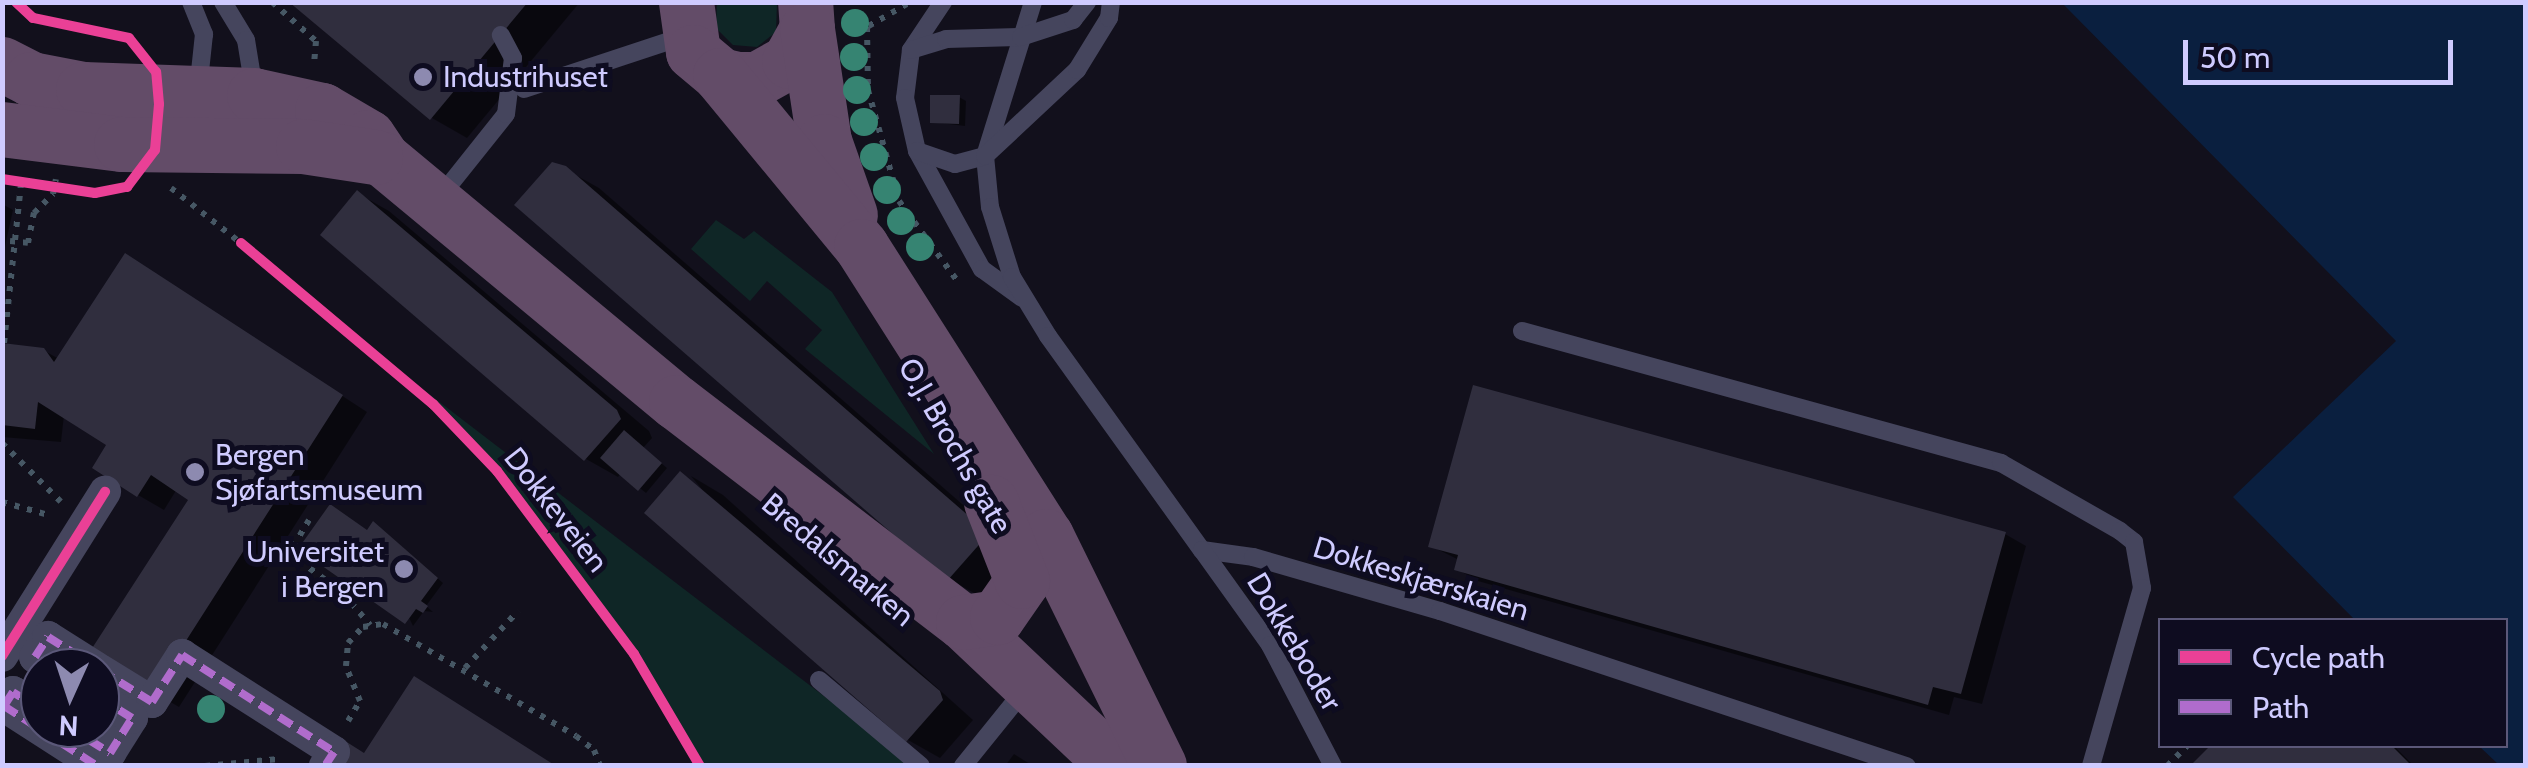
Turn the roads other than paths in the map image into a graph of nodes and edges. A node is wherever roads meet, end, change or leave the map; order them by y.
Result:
1 (191, 2) edge
2 (223, 2) edge
3 (942, 2) edge
4 (1033, 2) edge
5 (1087, 2) edge
6 (1111, 2) edge
7 (806, 16) edge
8 (685, 29) edge
9 (501, 36) dead end
10 (1021, 38) junction
11 (910, 50) junction
12 (2, 64) edge
13 (524, 89) dead end
14 (225, 115) junction
15 (2, 129) edge
16 (917, 151) junction
17 (986, 156) junction
18 (435, 202) junction
19 (875, 269) junction
20 (1030, 304) junction
21 (1522, 331) dead end
22 (676, 402) junction
23 (1000, 466) junction
24 (105, 492) dead end
25 (1202, 550) junction
26 (1083, 606) junction
27 (963, 622) junction
28 (41, 648) edge
29 (66, 648) edge
30 (2, 656) edge
31 (820, 680) dead end
32 (120, 682) edge
33 (1025, 688) junction
34 (20, 696) edge
35 (120, 710) edge
36 (20, 716) edge
37 (120, 737) edge
38 (68, 748) edge
39 (328, 758) edge
40 (96, 766) edge
41 (921, 766) edge
42 (963, 766) edge
43 (1082, 766) edge
44 (1116, 766) edge
45 (1159, 766) edge
46 (1332, 766) edge
47 (1907, 766) edge
48 (2090, 766) edge

1 - 14 lane
2 - 14 lane
3 - 11 lane
4 - 10 lane
5 - 10 lane
6 - 17 lane
7 - 8 highway
7 - 19 highway, O.J. Brochs gate
8 - 13 lane
8 - 19 highway, O.J. Brochs gate
9 - 18 lane
10 - 11 lane
10 - 17 lane
11 - 16 lane
12 - 14 highway
14 - 15 highway
14 - 18 highway, Bredalsmarken
16 - 17 lane
16 - 20 lane
17 - 20 lane
18 - 22 highway, Bredalsmarken
19 - 23 highway, O.J. Brochs gate
19 - 27 highway, O.J. Brochs gate
20 - 25 lane
21 - 48 lane
22 - 27 highway, Bredalsmarken
22 - 33 highway, Bredalsmarken
23 - 26 highway, O.J. Brochs gate
23 - 33 highway, O.J. Brochs gate
24 - 30 street
25 - 46 lane, Dokkeboder
25 - 47 lane, Dokkeskjærskaien
26 - 33 highway
26 - 45 highway, O.J. Brochs gate
27 - 33 highway, Bredalsmarken
28 - 29 street
31 - 41 lane
32 - 39 street
33 - 42 lane
33 - 43 highway
33 - 44 highway
34 - 36 street
35 - 37 street
38 - 40 street

